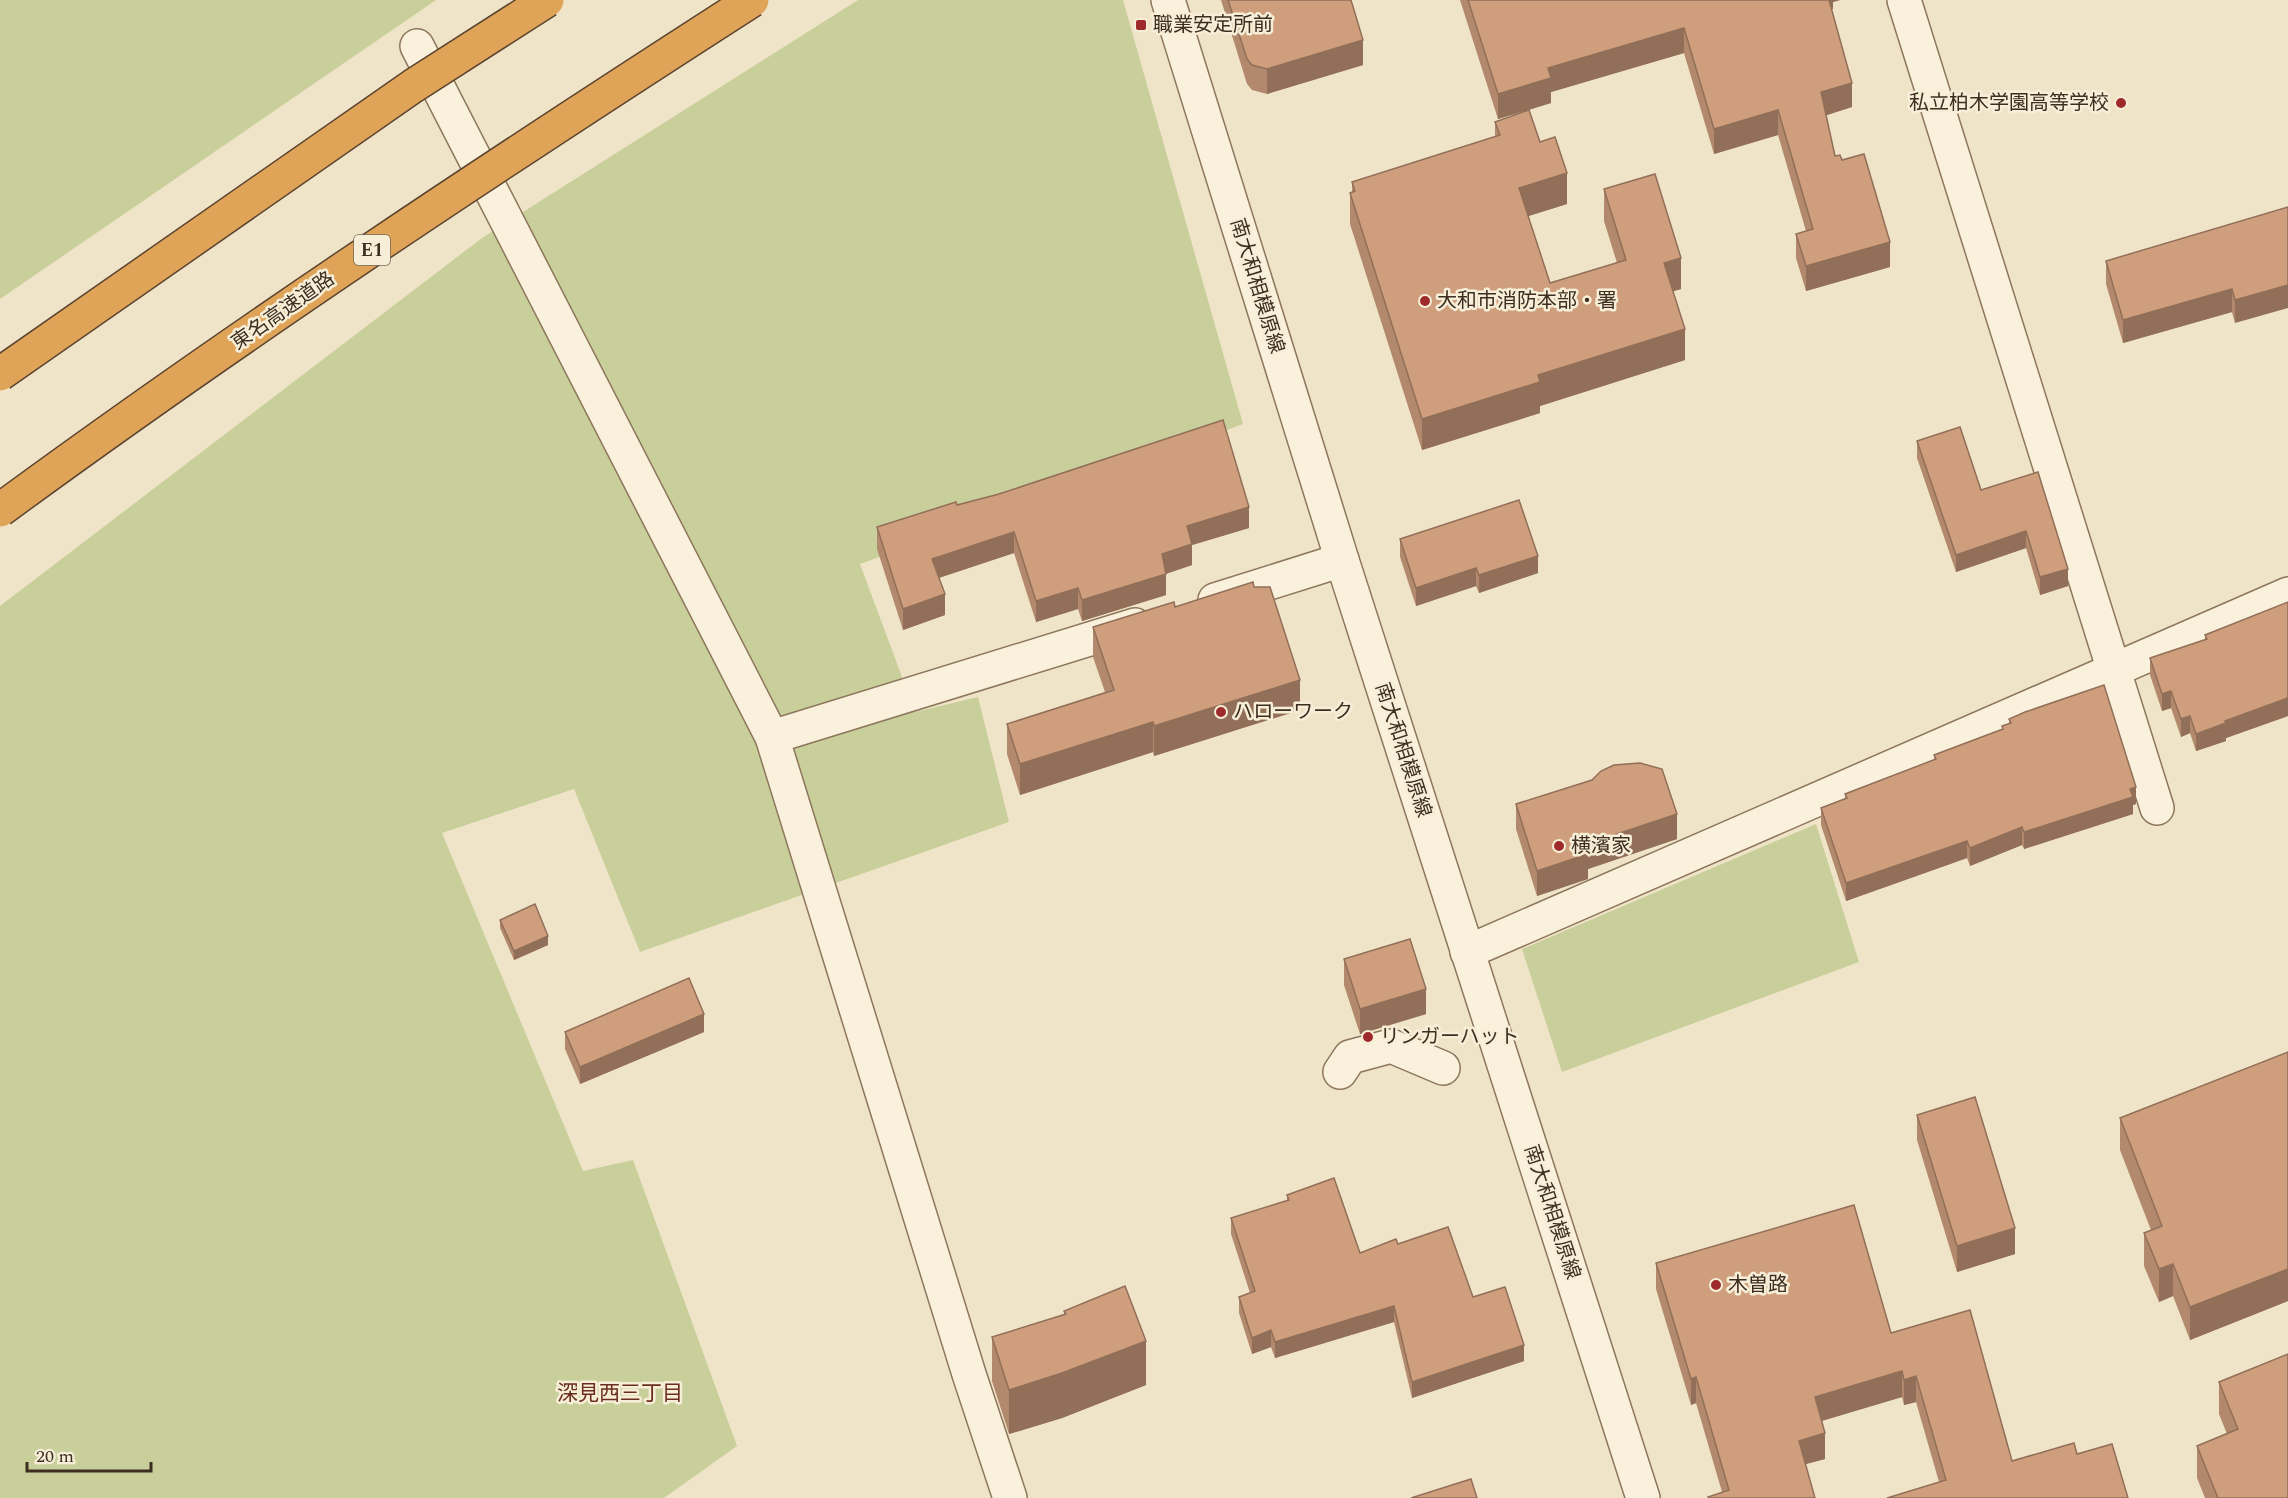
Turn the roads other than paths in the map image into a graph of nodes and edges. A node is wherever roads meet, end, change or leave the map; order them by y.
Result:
1 (547, 0) edge
2 (752, 0) edge
3 (1168, 0) edge
4 (1904, 0) edge
5 (417, 46) dead end
6 (0, 374) edge
7 (0, 510) edge
8 (1342, 560) junction
9 (2288, 594) edge
10 (2115, 670) junction
11 (772, 737) junction
12 (2157, 808) dead end
13 (1467, 952) junction
14 (1443, 1068) dead end
15 (1340, 1072) dead end
16 (1010, 1498) edge
17 (1643, 1498) edge

1 - 6 highway, bridge
2 - 7 highway, 東名高速道路 / E1, bridge
3 - 8 street, 南大和相模原線
4 - 10 street
5 - 11 street
8 - 11 street
8 - 13 street, 南大和相模原線
9 - 10 street
10 - 12 street
10 - 13 street
11 - 16 street
13 - 17 street, 南大和相模原線
14 - 15 street

